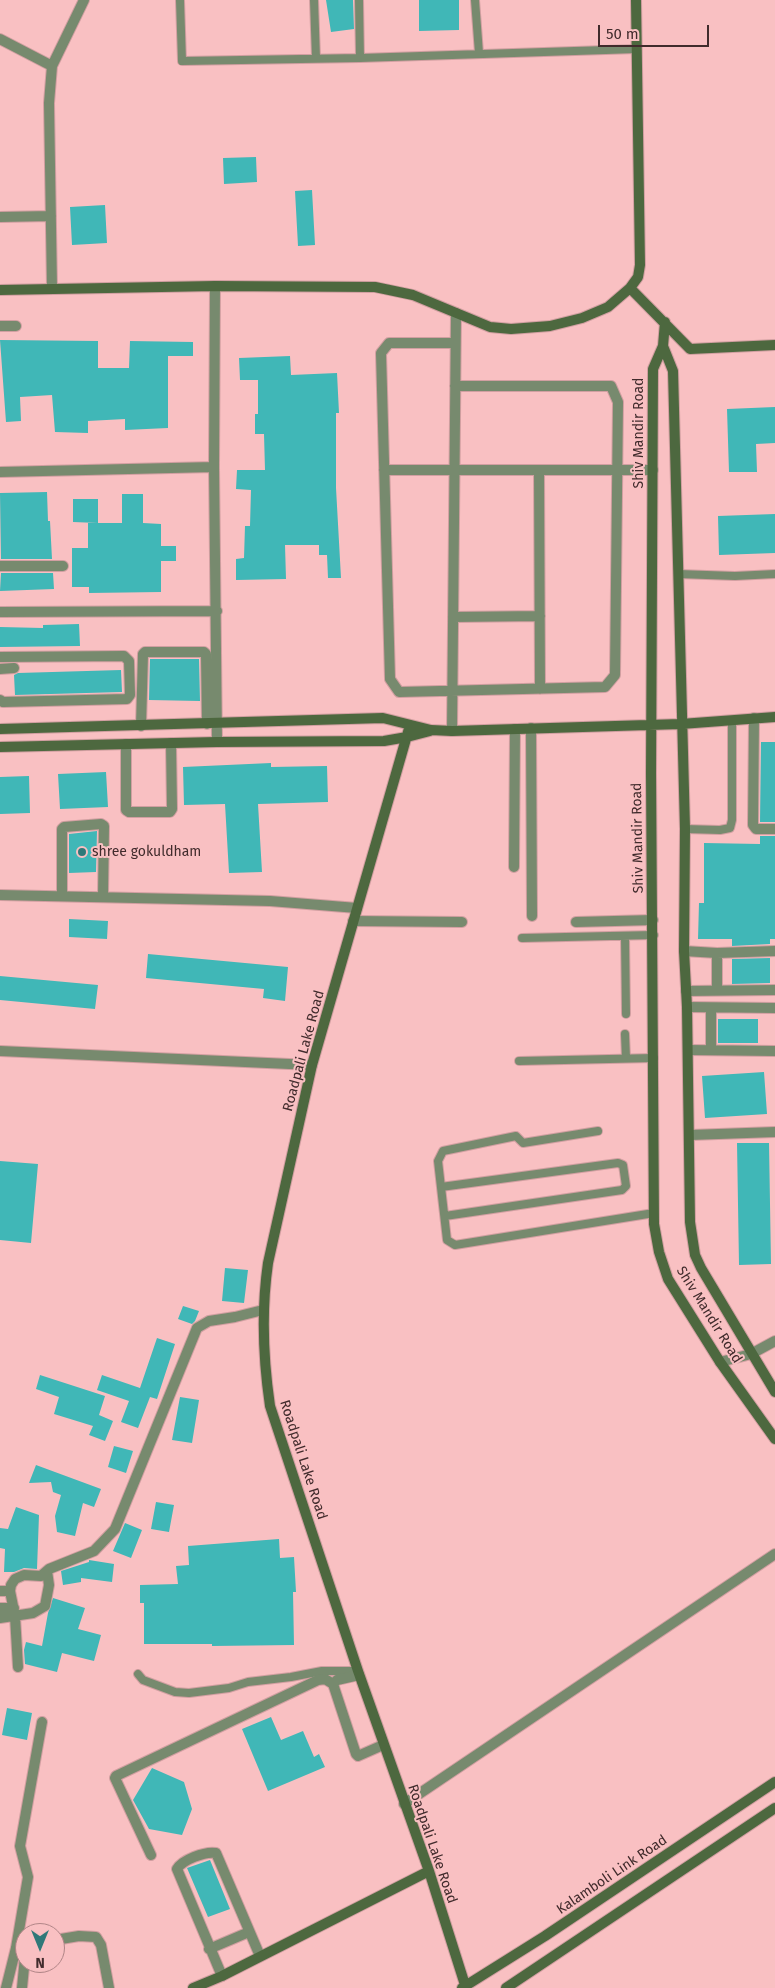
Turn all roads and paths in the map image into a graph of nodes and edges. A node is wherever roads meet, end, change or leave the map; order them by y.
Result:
1 (84, 0) edge
2 (180, 0) edge
3 (314, 0) edge
4 (359, 0) edge
5 (475, 0) edge
6 (636, 0) edge
7 (0, 39) edge
8 (636, 49) junction
9 (479, 53) junction
10 (316, 58) junction
11 (360, 58) junction
12 (52, 66) junction
13 (51, 216) junction
14 (0, 217) edge
15 (215, 286) junction
16 (52, 288) junction
17 (630, 288) junction
18 (0, 290) edge
19 (456, 314) junction
20 (665, 322) junction
21 (0, 326) edge
22 (16, 326) dead end
23 (455, 343) junction
24 (775, 345) edge
25 (663, 346) junction
26 (455, 386) junction
27 (214, 467) junction
28 (384, 470) junction
29 (454, 470) junction
30 (540, 470) junction
31 (617, 470) junction
32 (653, 470) junction
33 (0, 472) edge
34 (0, 566) edge
35 (63, 566) dead end
36 (678, 574) junction
37 (775, 574) edge
38 (217, 611) junction
39 (0, 612) edge
40 (540, 616) junction
41 (453, 617) junction
42 (0, 657) edge
43 (14, 668) dead end
44 (0, 669) edge
45 (540, 689) junction
46 (452, 691) junction
47 (0, 700) edge
48 (775, 717) edge
49 (754, 718) junction
50 (732, 720) junction
51 (212, 724) junction
52 (681, 724) junction
53 (410, 725) junction
54 (652, 725) junction
55 (141, 726) junction
56 (531, 728) junction
57 (0, 729) edge
58 (515, 729) junction
59 (431, 730) junction
60 (452, 730) junction
61 (407, 737) junction
62 (217, 742) junction
63 (171, 743) junction
64 (126, 744) junction
65 (0, 747) edge
66 (775, 828) edge
67 (685, 829) junction
68 (514, 867) dead end
69 (0, 895) edge
70 (62, 896) junction
71 (103, 897) junction
72 (357, 908) junction
73 (532, 916) dead end
74 (653, 920) junction
75 (353, 921) junction
76 (462, 922) dead end
77 (576, 922) dead end
78 (654, 935) junction
79 (625, 936) junction
80 (522, 938) dead end
81 (684, 951) junction
82 (775, 951) edge
83 (717, 953) junction
84 (717, 990) junction
85 (775, 990) edge
86 (686, 991) junction
87 (688, 1008) junction
88 (711, 1008) junction
89 (775, 1008) edge
90 (626, 1014) dead end
91 (625, 1034) dead end
92 (688, 1050) junction
93 (711, 1050) junction
94 (0, 1051) edge
95 (775, 1051) edge
96 (626, 1058) junction
97 (654, 1058) junction
98 (518, 1061) dead end
99 (312, 1065) junction
100 (598, 1131) dead end
101 (775, 1132) edge
102 (690, 1135) junction
103 (441, 1187) junction
104 (654, 1213) junction
105 (444, 1216) junction
106 (263, 1310) junction
107 (775, 1340) edge
108 (751, 1354) junction
109 (720, 1362) junction
110 (775, 1392) edge
111 (775, 1439) edge
112 (775, 1554) edge
113 (47, 1571) junction
114 (5, 1591) edge
115 (0, 1608) edge
116 (14, 1612) junction
117 (0, 1618) edge
118 (18, 1667) dead end
119 (359, 1673) junction
120 (138, 1674) dead end
121 (333, 1684) junction
122 (42, 1722) dead end
123 (383, 1745) junction
124 (775, 1782) edge
125 (404, 1804) junction
126 (775, 1808) edge
127 (151, 1855) dead end
128 (429, 1871) junction
129 (249, 1932) junction
130 (65, 1938) edge
131 (209, 1949) junction
132 (260, 1956) junction
133 (23, 1973) edge
134 (222, 1976) junction
135 (464, 1987) edge
136 (6, 1988) edge
137 (22, 1988) edge
138 (109, 1988) edge
139 (193, 1988) edge
140 (506, 1988) edge

1 - 12 street
2 - 10 lane
3 - 10 lane
4 - 11 lane
5 - 9 lane
6 - 8 street
7 - 12 street
8 - 9 lane
8 - 17 street
9 - 11 lane
10 - 11 lane
12 - 13 street
13 - 14 street
13 - 16 street
15 - 16 street
15 - 19 street
15 - 27 street
16 - 18 street
17 - 19 street
17 - 20 street
19 - 23 street
20 - 24 street
20 - 25 street
21 - 22 street
23 - 26 street
23 - 28 street
25 - 32 street, Shiv Mandir Road
25 - 36 street, Shiv Mandir Road
26 - 29 street
26 - 31 street
27 - 33 street
27 - 38 street
28 - 29 street
28 - 46 street
29 - 30 street
29 - 41 street
30 - 31 street
30 - 40 street
31 - 32 street
31 - 45 street
32 - 54 street, Shiv Mandir Road
34 - 35 street
36 - 37 lane
36 - 52 street, Shiv Mandir Road
38 - 39 street
38 - 51 street
40 - 41 street
40 - 45 street
41 - 46 street
42 - 47 street
43 - 44 street
45 - 46 street
46 - 60 street
48 - 49 street
49 - 50 street
49 - 66 street
50 - 52 street
50 - 67 lane
51 - 53 street
51 - 55 street
51 - 55 street
51 - 62 street
52 - 54 street
52 - 67 street, Shiv Mandir Road
53 - 59 street
53 - 61 street, Roadpali Lake Road
54 - 56 street
54 - 74 street, Shiv Mandir Road
55 - 57 street
56 - 58 street
56 - 73 street
58 - 60 street
58 - 68 street
59 - 60 street
59 - 61 street
61 - 62 street
61 - 72 street, Roadpali Lake Road
62 - 63 street
63 - 64 street
63 - 64 street
64 - 65 street
67 - 81 street, Shiv Mandir Road
69 - 70 street
70 - 71 street
70 - 71 street
71 - 72 street
72 - 75 street, Roadpali Lake Road
74 - 77 street
74 - 78 street, Shiv Mandir Road
75 - 76 street
75 - 99 street, Roadpali Lake Road
78 - 79 lane
78 - 97 street, Shiv Mandir Road
79 - 80 lane
79 - 90 lane
81 - 83 street
81 - 86 street, Shiv Mandir Road
82 - 83 street
83 - 84 street
84 - 85 street
84 - 86 street
86 - 87 street, Shiv Mandir Road
87 - 88 street
87 - 92 street, Shiv Mandir Road
88 - 89 street
88 - 93 street
91 - 96 lane
92 - 93 street
92 - 102 street, Shiv Mandir Road
93 - 95 street
94 - 99 street
96 - 97 lane
96 - 98 lane
97 - 104 street, Shiv Mandir Road
99 - 106 street, Roadpali Lake Road
100 - 103 lane
101 - 102 street
102 - 108 street, Shiv Mandir Road
103 - 105 lane
103 - 105 lane
104 - 105 lane
104 - 109 street, Shiv Mandir Road
106 - 113 street
106 - 119 street, Roadpali Lake Road
107 - 108 street
108 - 109 street
108 - 110 street, Shiv Mandir Road
109 - 111 street, Shiv Mandir Road
112 - 125 street
113 - 114 street
113 - 116 street
114 - 116 street
115 - 116 street
116 - 117 street
116 - 118 street
119 - 120 lane
119 - 121 street
119 - 123 street, Roadpali Lake Road
121 - 123 street
121 - 127 street
122 - 136 street
123 - 125 street, Roadpali Lake Road
124 - 135 street, Kalamboli Link Road
125 - 128 street, Roadpali Lake Road
126 - 140 street
128 - 132 street
128 - 135 street, Roadpali Lake Road
129 - 131 street
129 - 131 street
129 - 132 street
130 - 138 street
131 - 134 street
132 - 134 street
133 - 137 street
134 - 139 street

